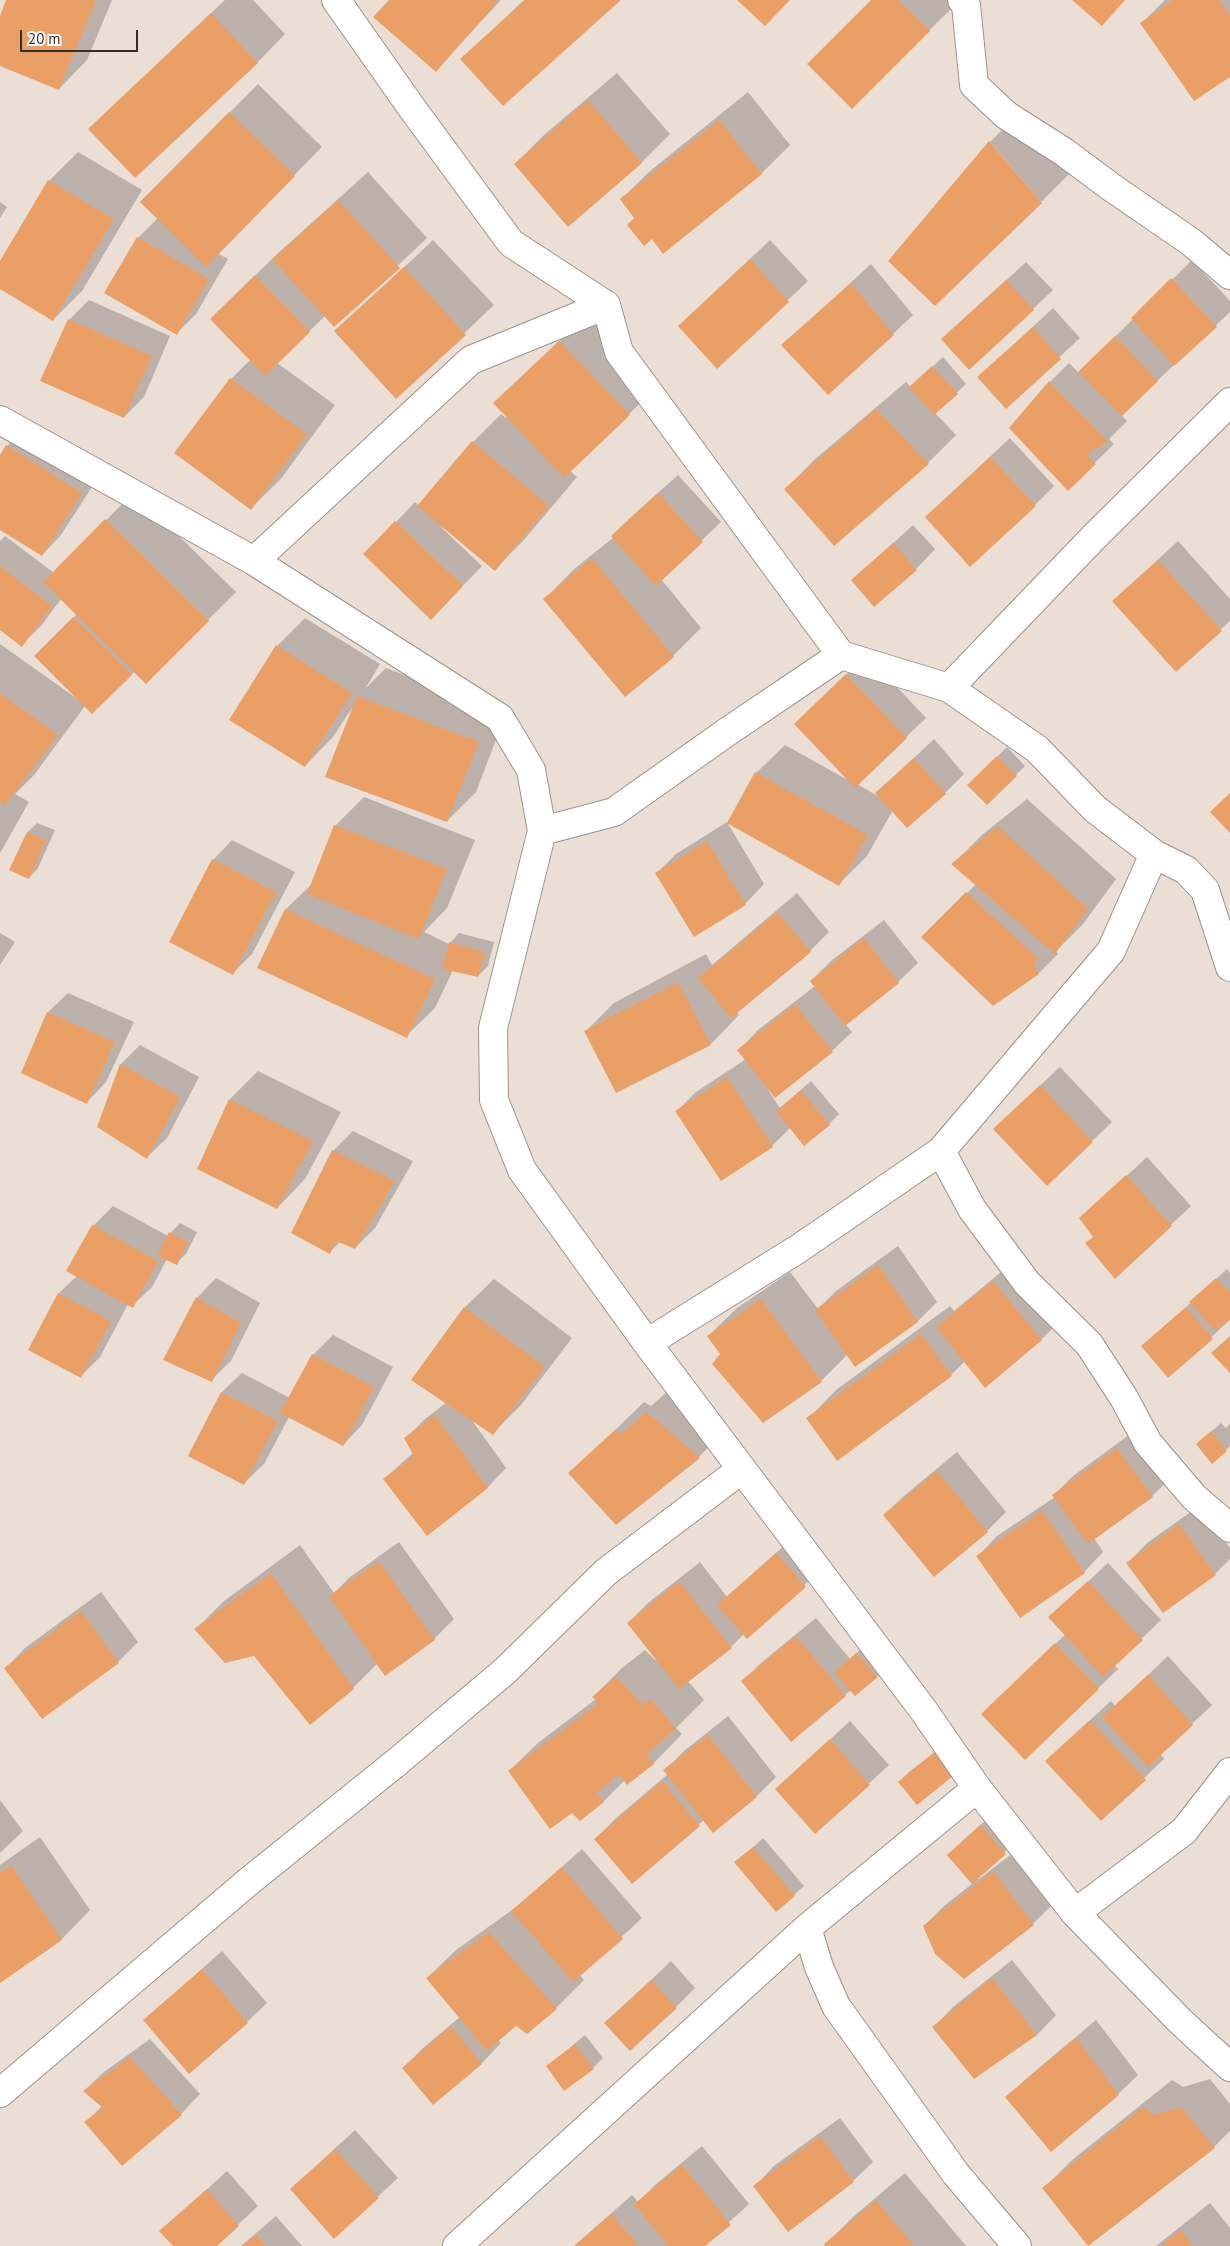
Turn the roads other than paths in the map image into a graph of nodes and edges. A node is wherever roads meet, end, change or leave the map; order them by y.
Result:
1 (336, 0) edge
2 (962, 0) edge
3 (1230, 275) edge
4 (606, 305) junction
5 (1230, 402) edge
6 (0, 420) edge
7 (254, 561) junction
8 (841, 655) junction
9 (949, 688) junction
10 (542, 831) junction
11 (1154, 854) junction
12 (1230, 967) edge
13 (941, 1151) junction
14 (646, 1343) junction
15 (742, 1469) junction
16 (1230, 1528) edge
17 (1230, 1772) edge
18 (978, 1788) junction
19 (1075, 1913) junction
20 (807, 1928) junction
21 (1230, 2067) edge
22 (0, 2093) edge
23 (457, 2246) edge
24 (1017, 2246) edge

1 - 4 street
2 - 3 street
4 - 7 street
4 - 8 street
5 - 9 street
6 - 7 street
7 - 10 street
8 - 9 street
8 - 10 street
9 - 11 street
10 - 14 street
11 - 12 street
11 - 13 street
13 - 14 street
13 - 16 street
14 - 15 street
15 - 18 street
15 - 22 street
17 - 19 street
18 - 19 street
18 - 20 street
19 - 21 street
20 - 23 street
20 - 24 street

